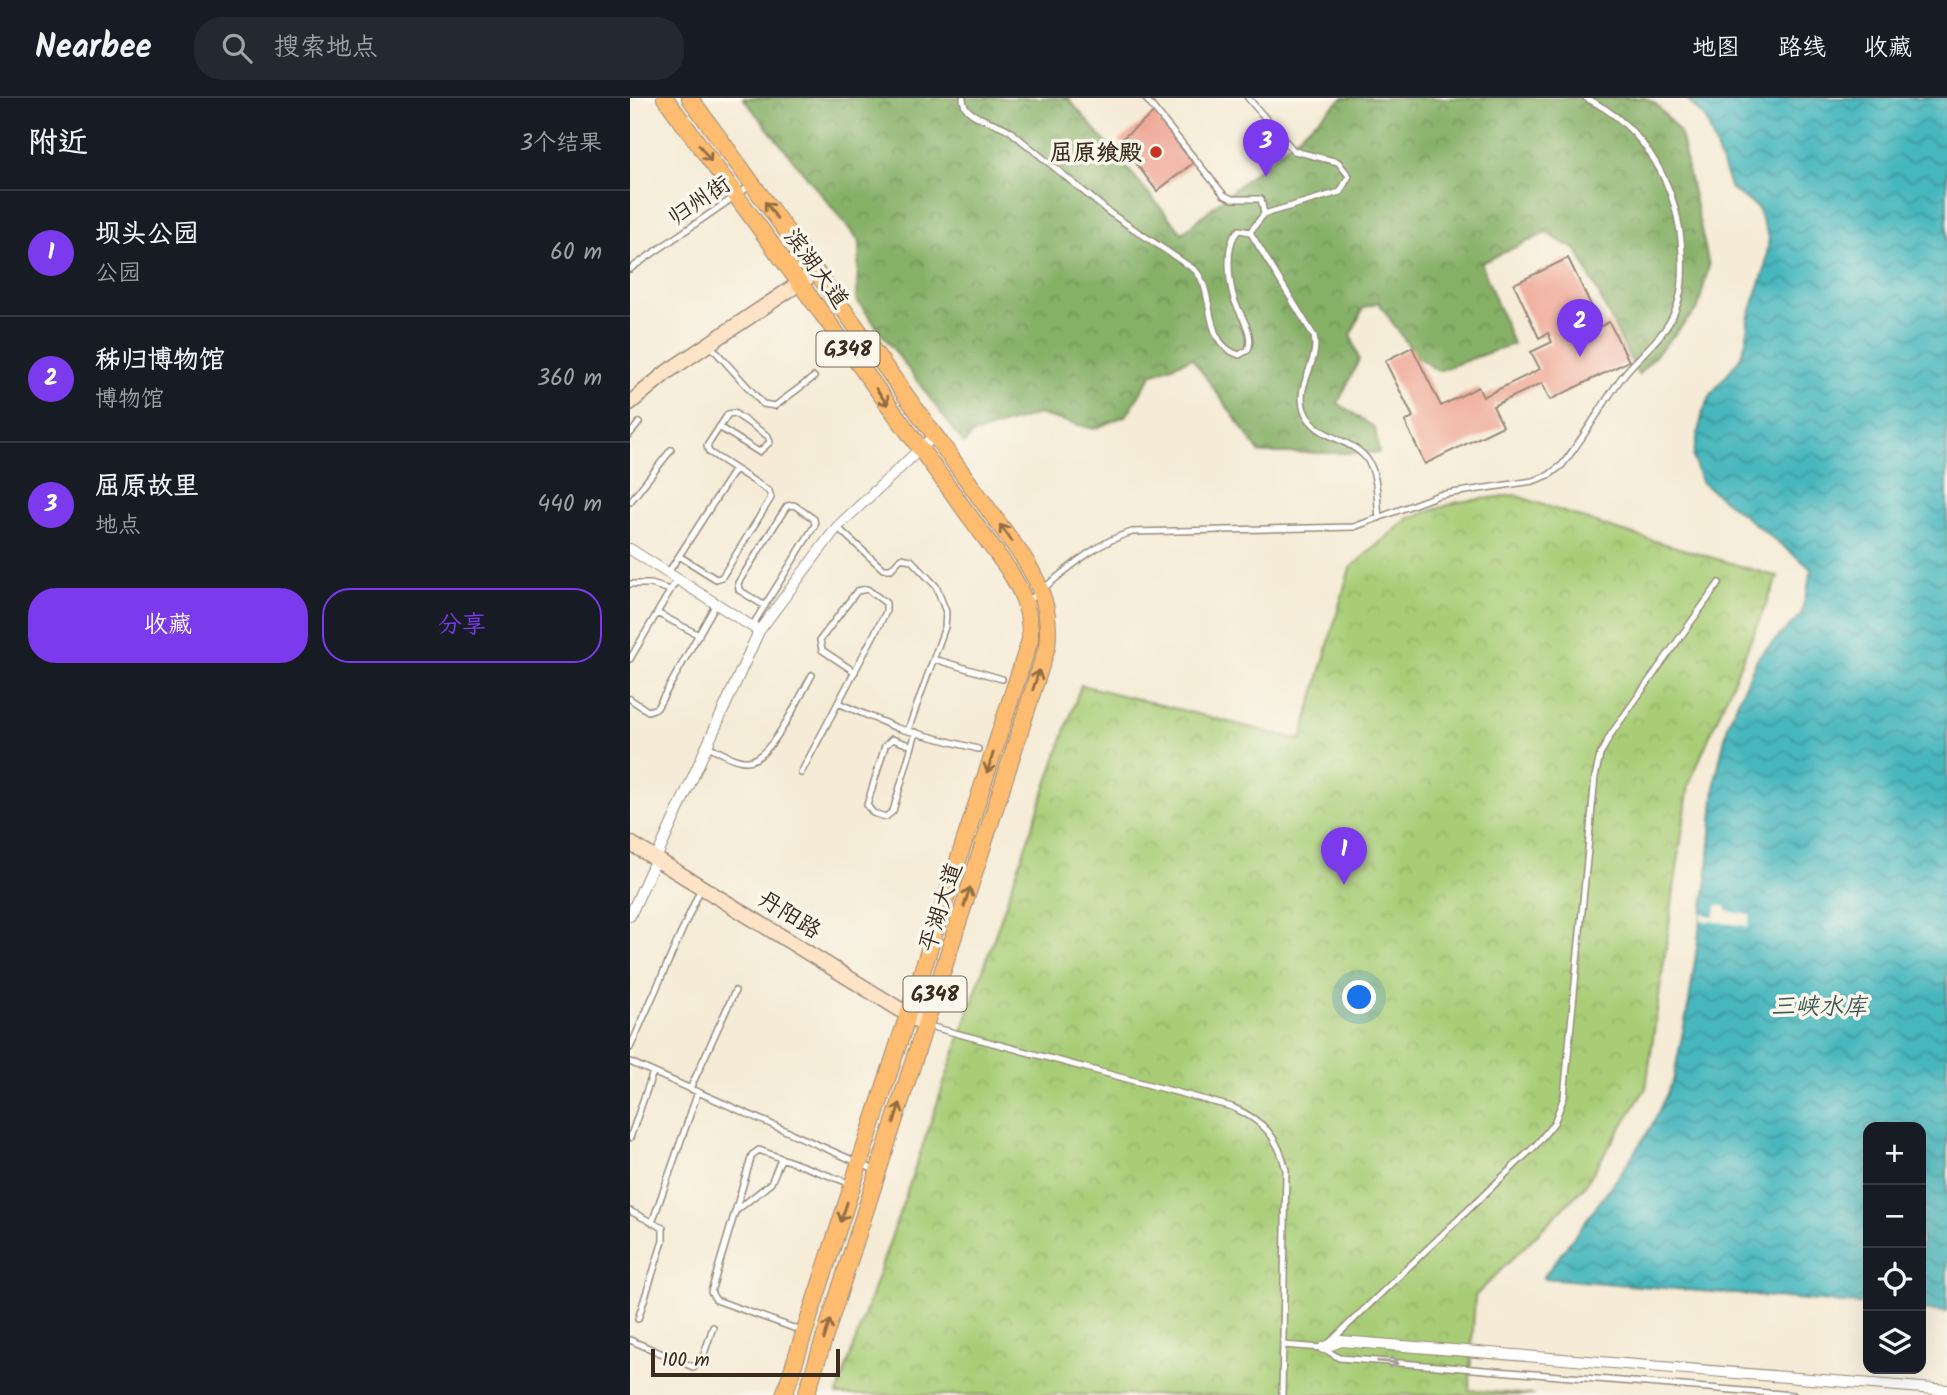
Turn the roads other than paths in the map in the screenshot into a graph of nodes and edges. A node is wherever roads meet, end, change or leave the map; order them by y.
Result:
1 (665, 98) edge
2 (690, 98) edge
3 (963, 98) edge
4 (1248, 98) edge
5 (1586, 98) edge
6 (1146, 99) edge
7 (753, 185) junction
8 (736, 196) junction
9 (1264, 215) junction
10 (1250, 232) junction
11 (630, 269) edge
12 (816, 272) junction
13 (799, 283) junction
14 (709, 344) junction
15 (814, 377) dead end
16 (630, 403) edge
17 (639, 423) dead end
18 (719, 427) junction
19 (630, 434) edge
20 (935, 435) junction
21 (920, 449) junction
22 (671, 450) dead end
23 (735, 469) junction
24 (630, 502) edge
25 (1379, 518) junction
26 (837, 527) junction
27 (630, 549) edge
28 (679, 556) junction
29 (672, 576) junction
30 (1719, 583) dead end
31 (630, 584) edge
32 (670, 590) junction
33 (1042, 591) junction
34 (1026, 603) junction
35 (717, 604) junction
36 (765, 606) junction
37 (657, 613) junction
38 (756, 628) junction
39 (699, 635) junction
40 (630, 659) edge
41 (933, 659) junction
42 (855, 672) junction
43 (812, 675) dead end
44 (1002, 678) dead end
45 (630, 699) edge
46 (838, 703) junction
47 (908, 730) junction
48 (916, 733) junction
49 (707, 745) junction
50 (912, 746) junction
51 (978, 749) dead end
52 (801, 773) dead end
53 (630, 843) edge
54 (656, 859) junction
55 (702, 887) junction
56 (630, 916) edge
57 (735, 991) dead end
58 (908, 1014) junction
59 (926, 1025) junction
60 (630, 1048) edge
61 (630, 1062) edge
62 (653, 1072) junction
63 (690, 1089) junction
64 (698, 1092) junction
65 (630, 1138) edge
66 (781, 1158) junction
67 (860, 1163) junction
68 (878, 1172) junction
69 (853, 1184) junction
70 (630, 1211) edge
71 (735, 1212) junction
72 (653, 1220) junction
73 (638, 1319) dead end
74 (713, 1327) dead end
75 (804, 1332) junction
76 (630, 1339) edge
77 (1283, 1345) junction
78 (1323, 1348) junction
79 (1947, 1390) edge
80 (784, 1395) edge
81 (806, 1395) edge
82 (1282, 1395) edge
83 (1793, 1395) edge

1 -> 8 highway, 滨湖大道 / G348
2 - 7 highway, 滨湖大道 / G348
3 - 10 lane
4 - 9 lane
5 - 25 lane
6 - 9 lane
7 - 8 lane, 归州街
12 -> 7 highway, 滨湖大道 / G348
8 - 11 lane, 归州街
8 - 13 highway, 滨湖大道 / G348
9 - 10 lane
10 - 25 lane
12 - 13 main road
12 - 20 highway, 滨湖大道 / G348
13 - 14 main road
13 -> 21 highway, 滨湖大道 / G348
14 - 15 lane
14 - 16 main road
17 - 19 lane
18 - 18 lane
18 - 23 lane
20 - 21 street
33 -> 20 highway, 滨湖大道 / G348
21 - 26 street
21 - 34 highway, 滨湖大道 / G348
22 - 24 lane
23 - 28 lane
23 - 28 lane
25 - 33 lane
26 - 38 street
26 - 41 lane
27 - 29 street
28 - 29 lane
29 - 32 lane
29 - 35 street
30 - 78 lane
31 - 32 lane
32 - 37 lane
33 - 34 lane
59 -> 33 highway, 平湖大道 / G348
34 -> 58 highway, 平湖大道 / G348
35 - 38 street
35 - 39 lane
36 - 36 lane
36 - 38 lane
37 - 39 lane
37 - 40 lane
38 - 49 street
39 - 45 lane
41 - 44 lane
41 - 47 lane
42 - 42 lane
42 - 46 lane
43 - 49 lane
46 - 47 lane
46 - 52 lane
47 - 48 lane
48 - 50 lane
48 - 51 lane
49 - 54 street
50 - 50 lane
53 - 54 main road, 丹阳路
54 - 55 main road, 丹阳路
54 - 56 street
55 - 58 main road, 丹阳路
55 - 60 lane
57 - 63 lane
58 - 59 main road, 丹阳路
58 - 67 highway, 平湖大道 / G348
68 -> 59 highway, 平湖大道 / G348
59 - 77 lane
61 - 62 lane
62 - 63 lane
62 - 65 lane
63 - 64 lane
64 - 67 lane
64 - 72 lane
66 - 69 lane
66 - 71 lane
66 - 71 lane
67 - 68 lane
67 - 69 highway, 平湖大道 / G348
81 -> 68 highway, 平湖大道 / G348
69 -> 75 highway, 平湖大道 / G348
70 - 72 lane
71 - 75 lane
72 - 73 lane
74 - 76 lane
75 - 80 highway, 平湖大道 / G348
77 - 78 lane
77 - 82 lane
78 - 79 street
78 -> 83 lane

